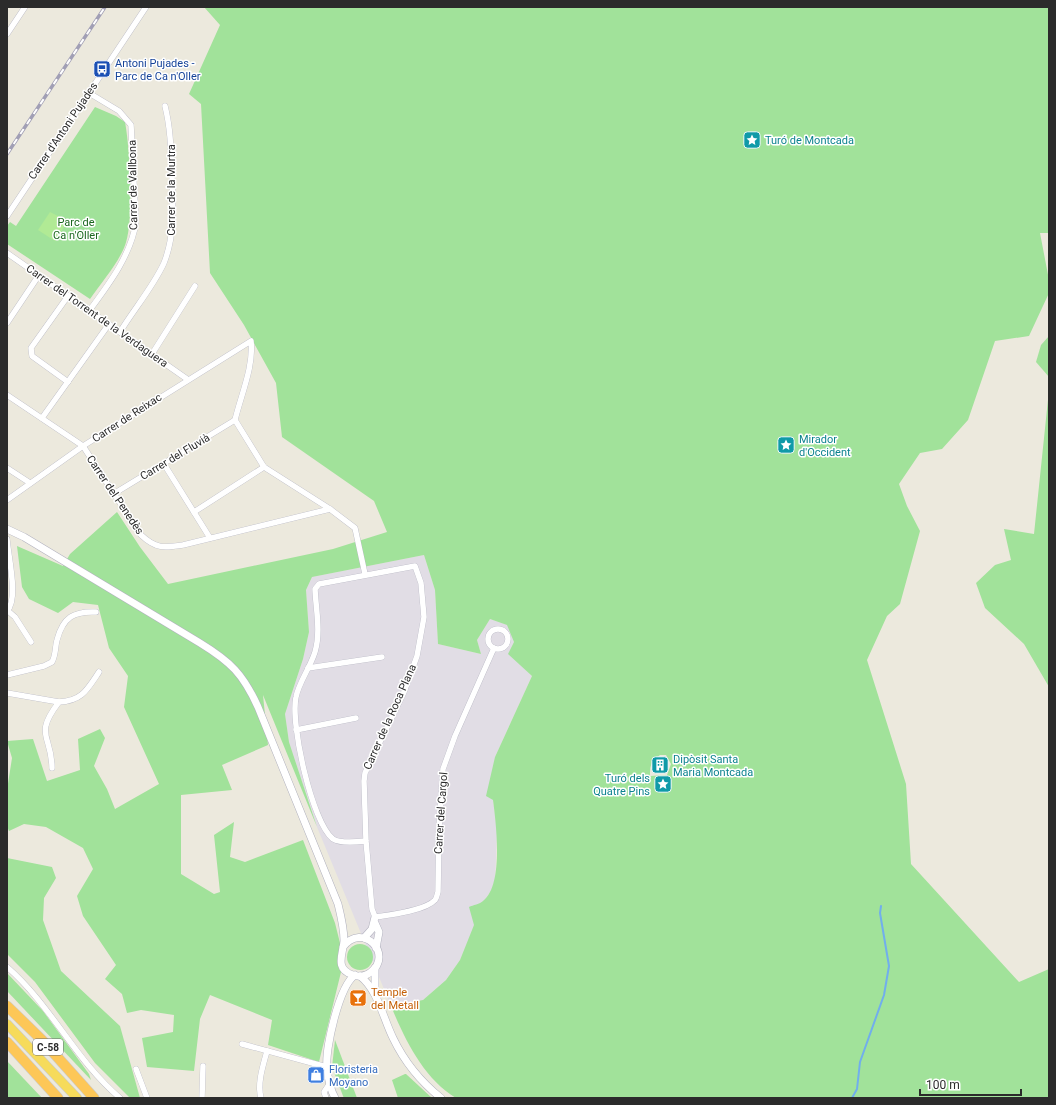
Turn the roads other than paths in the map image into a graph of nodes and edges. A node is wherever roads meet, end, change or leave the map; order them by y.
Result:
1 (25, 7) edge
2 (146, 7) edge
3 (7, 34) edge
4 (89, 93) junction
5 (165, 106) dead end
6 (7, 216) edge
7 (7, 253) edge
8 (39, 275) junction
9 (195, 286) dead end
10 (68, 296) junction
11 (89, 311) junction
12 (7, 322) edge
13 (109, 324) junction
14 (120, 332) junction
15 (152, 354) junction
16 (187, 379) junction
17 (68, 382) junction
18 (7, 395) edge
19 (42, 418) junction
20 (235, 420) junction
21 (83, 446) junction
22 (164, 464) junction
23 (7, 468) edge
24 (264, 468) junction
25 (30, 483) junction
26 (115, 493) junction
27 (7, 500) edge
28 (330, 508) junction
29 (194, 512) junction
30 (7, 529) edge
31 (210, 538) junction
32 (7, 539) edge
33 (365, 574) junction
34 (7, 611) edge
35 (96, 612) dead end
36 (31, 642) dead end
37 (494, 648) dead end
38 (382, 657) dead end
39 (308, 668) junction
40 (99, 672) dead end
41 (7, 675) edge
42 (7, 693) edge
43 (59, 702) junction
44 (356, 718) dead end
45 (296, 730) junction
46 (52, 768) dead end
47 (366, 841) junction
48 (375, 920) junction
49 (343, 925) junction
50 (356, 938) junction
51 (364, 938) junction
52 (343, 947) junction
53 (376, 948) junction
54 (7, 967) edge
55 (375, 968) junction
56 (345, 970) junction
57 (357, 976) junction
58 (375, 996) junction
59 (7, 1006) edge
60 (337, 1011) junction
61 (7, 1024) edge
62 (7, 1042) edge
63 (242, 1044) dead end
64 (267, 1052) junction
65 (203, 1066) dead end
66 (327, 1067) junction
67 (136, 1069) dead end
68 (330, 1083) junction
69 (58, 1098) edge
70 (77, 1098) edge
71 (94, 1098) edge
72 (120, 1098) edge
73 (147, 1098) edge
74 (202, 1098) edge
75 (261, 1098) edge
76 (326, 1098) edge
77 (335, 1098) edge
78 (441, 1098) edge

1 - 3 street
2 - 4 street, Carrer d'Antoni Pujades
4 - 6 street, Carrer d'Antoni Pujades
4 - 11 street, Carrer de Vallbona
5 - 14 street, Carrer de la Murtra
7 - 8 street, Carrer del Torrent de la Verdaguera
8 - 10 street, Carrer del Torrent de la Verdaguera
8 - 12 street
9 - 15 street
10 - 11 street, Carrer del Torrent de la Verdaguera
10 - 17 street
11 - 13 street, Carrer del Torrent de la Verdaguera
13 - 14 street, Carrer del Torrent de la Verdaguera
13 - 17 street
14 - 15 street, Carrer del Torrent de la Verdaguera
15 - 16 street, Carrer del Torrent de la Verdaguera
16 - 20 street, Carrer de Reixac
16 - 21 street, Carrer de Reixac
17 - 19 street
18 - 19 street, Carrer del Penedès
19 - 21 street, Carrer del Penedès
20 - 22 street, Carrer del Fluvià
20 - 24 street
21 - 25 street, Carrer de Reixac
21 - 26 street, Carrer del Penedès
22 - 26 street, Carrer del Fluvià
22 - 29 street
23 - 25 street
24 - 28 street
24 - 29 street
25 - 27 street, Carrer de Reixac
26 - 31 street, Carrer del Penedès
28 - 31 street, Carrer del Penedès
28 - 33 street
29 - 31 street
30 - 49 main road
32 - 34 street
33 - 39 street
33 - 47 street, Carrer de la Roca Plana
34 - 36 street
35 - 41 street
37 - 48 street, Carrer del Cargol
38 - 39 street
39 - 45 street
40 - 43 street
42 - 43 street
43 - 46 street
44 - 45 street
45 - 47 street
47 - 48 street, Carrer de la Roca Plana
48 - 51 main road
48 - 53 main road
49 - 50 main road
49 - 52 main road
50 - 51 main road
50 - 52 main road
51 - 53 main road
52 - 56 main road
53 - 55 main road
54 - 72 street
55 - 57 main road
55 - 58 main road
56 - 57 main road
56 - 60 main road
57 - 58 main road
57 - 60 main road
58 - 78 main road
59 - 71 highway, C-58
60 - 66 main road
61 - 70 highway
62 - 69 highway, C-58
63 - 64 street
64 - 66 street
64 - 75 street
65 - 74 street
66 - 68 main road
67 - 73 street
68 - 76 street
68 - 77 main road

